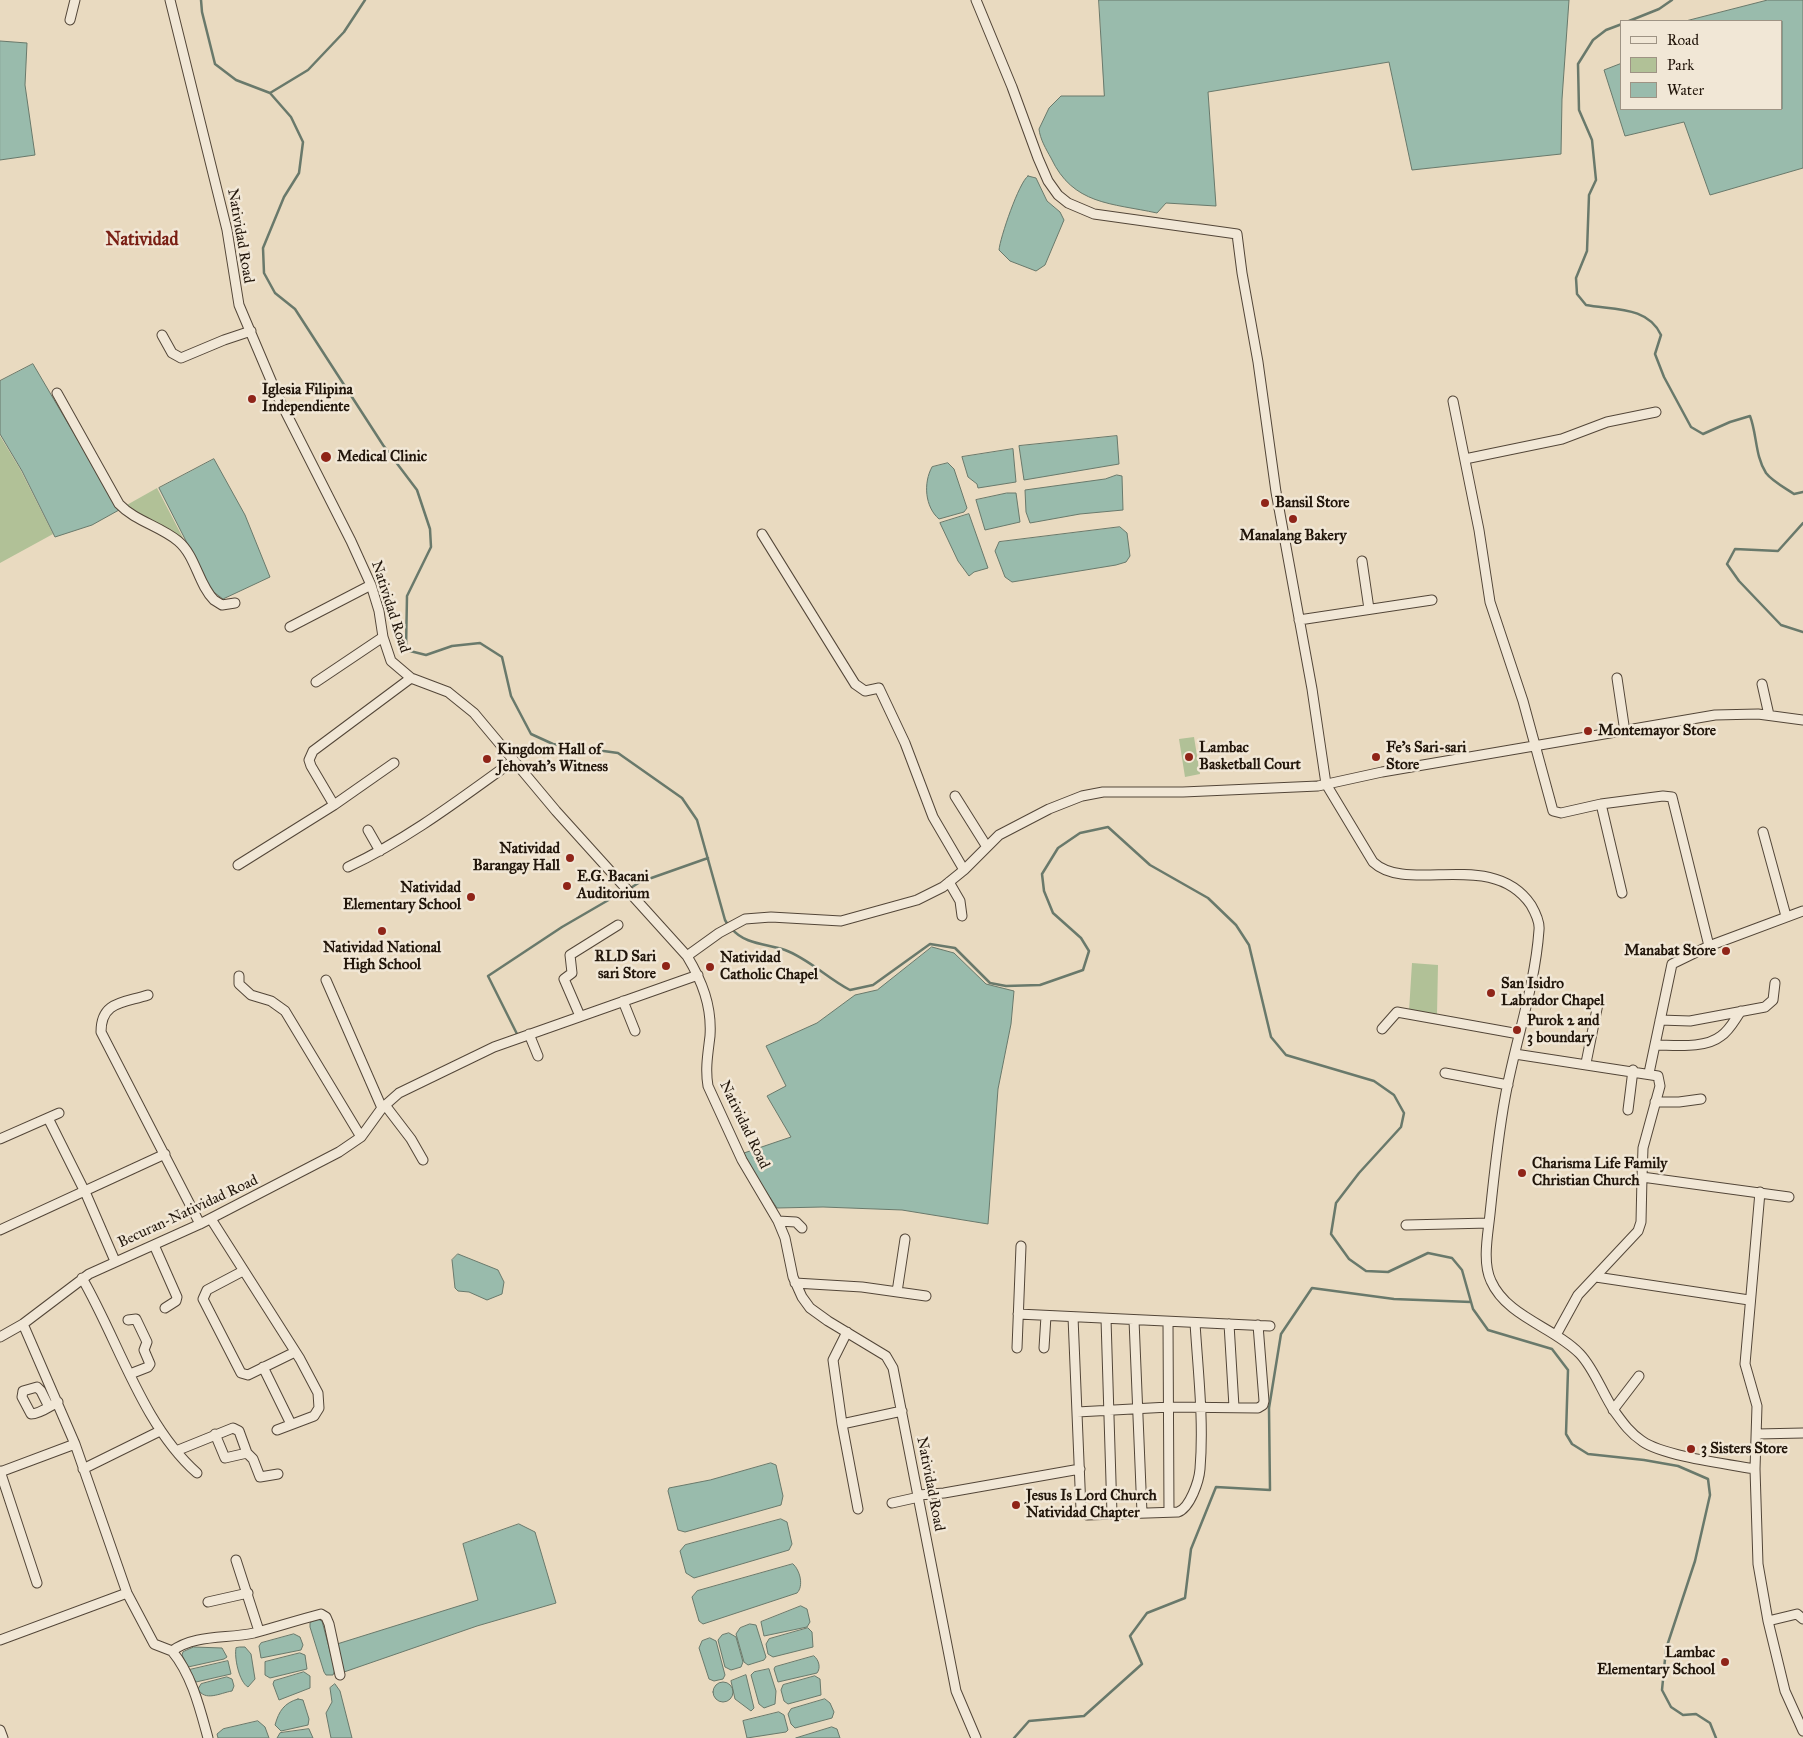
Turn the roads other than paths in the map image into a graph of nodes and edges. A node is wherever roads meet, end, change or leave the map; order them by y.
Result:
1 (74, 0) edge
2 (170, 0) edge
3 (976, 0) edge
4 (70, 20) dead end
5 (251, 331) junction
6 (162, 335) dead end
7 (57, 392) dead end
8 (1453, 401) dead end
9 (1656, 412) dead end
10 (1464, 459) junction
11 (762, 534) dead end
12 (1362, 561) dead end
13 (370, 585) junction
14 (1432, 600) dead end
15 (235, 603) dead end
16 (1369, 609) junction
17 (1299, 620) junction
18 (290, 627) dead end
19 (383, 637) junction
20 (411, 678) junction
21 (1617, 678) dead end
22 (316, 682) dead end
23 (1762, 684) dead end
24 (1769, 715) junction
25 (1803, 720) edge
26 (1625, 732) junction
27 (1535, 748) junction
28 (514, 760) junction
29 (394, 763) dead end
30 (1326, 784) junction
31 (955, 796) dead end
32 (334, 804) junction
33 (1601, 804) junction
34 (368, 830) dead end
35 (1763, 832) dead end
36 (987, 847) junction
37 (380, 851) junction
38 (238, 865) dead end
39 (348, 867) dead end
40 (964, 870) junction
41 (949, 882) junction
42 (1622, 893) dead end
43 (1803, 911) edge
44 (962, 916) dead end
45 (1786, 916) junction
46 (618, 925) dead end
47 (1709, 946) junction
48 (686, 956) junction
49 (698, 975) junction
50 (239, 976) dead end
51 (326, 980) dead end
52 (1775, 983) dead end
53 (148, 995) dead end
54 (623, 1001) junction
55 (1598, 1004) dead end
56 (1741, 1011) junction
57 (580, 1016) junction
58 (1660, 1020) junction
59 (1382, 1029) dead end
60 (635, 1032) dead end
61 (529, 1034) junction
62 (1519, 1034) junction
63 (1655, 1044) junction
64 (1515, 1054) junction
65 (538, 1056) dead end
66 (1586, 1063) junction
67 (1633, 1070) junction
68 (1445, 1073) dead end
69 (1649, 1073) junction
70 (1508, 1085) junction
71 (1701, 1099) dead end
72 (1655, 1102) junction
73 (384, 1106) junction
74 (1628, 1110) dead end
75 (59, 1113) dead end
76 (48, 1118) junction
77 (361, 1137) junction
78 (0, 1139) edge
79 (165, 1154) junction
80 (423, 1160) dead end
81 (1642, 1178) junction
82 (85, 1192) junction
83 (1760, 1192) junction
84 (1788, 1197) dead end
85 (211, 1219) junction
86 (778, 1221) junction
87 (1489, 1223) junction
88 (200, 1224) junction
89 (1406, 1225) dead end
90 (802, 1228) dead end
91 (0, 1230) edge
92 (904, 1239) dead end
93 (154, 1244) junction
94 (1021, 1246) dead end
95 (114, 1261) junction
96 (243, 1271) junction
97 (1596, 1277) junction
98 (82, 1278) junction
99 (795, 1283) junction
100 (897, 1292) junction
101 (926, 1296) dead end
102 (1749, 1300) junction
103 (164, 1308) dead end
104 (1018, 1314) junction
105 (1046, 1316) junction
106 (1073, 1317) junction
107 (1106, 1319) junction
108 (128, 1320) dead end
109 (1134, 1320) junction
110 (1168, 1322) junction
111 (1195, 1323) junction
112 (23, 1324) junction
113 (1229, 1324) junction
114 (1258, 1325) junction
115 (1270, 1326) dead end
116 (848, 1332) junction
117 (1556, 1335) junction
118 (0, 1337) edge
119 (1017, 1348) dead end
120 (1044, 1348) dead end
121 (295, 1352) junction
122 (263, 1367) junction
123 (130, 1374) junction
124 (1639, 1376) dead end
125 (58, 1402) junction
126 (49, 1407) dead end
127 (1169, 1407) junction
128 (1200, 1407) junction
129 (1139, 1408) junction
130 (1234, 1408) junction
131 (1109, 1410) junction
132 (1613, 1410) junction
133 (902, 1411) junction
134 (1077, 1412) junction
135 (291, 1424) junction
136 (842, 1424) junction
137 (277, 1430) dead end
138 (160, 1431) junction
139 (1803, 1433) edge
140 (215, 1434) junction
141 (1757, 1434) junction
142 (76, 1444) junction
143 (176, 1452) junction
144 (247, 1453) junction
145 (83, 1469) junction
146 (1080, 1469) junction
147 (1755, 1469) junction
148 (197, 1473) dead end
149 (0, 1474) edge
150 (278, 1474) dead end
151 (919, 1496) junction
152 (892, 1503) dead end
153 (858, 1509) dead end
154 (1169, 1512) junction
155 (1142, 1513) junction
156 (1112, 1514) junction
157 (236, 1560) dead end
158 (37, 1584) dead end
159 (126, 1593) junction
160 (248, 1593) junction
161 (208, 1602) dead end
162 (1803, 1619) edge
163 (1768, 1620) junction
164 (259, 1631) junction
165 (0, 1640) edge
166 (172, 1651) junction
167 (340, 1675) dead end
168 (0, 1730) edge
169 (1803, 1731) edge
170 (3, 1738) edge
171 (208, 1738) edge
172 (976, 1738) edge

1 - 4 street
2 - 5 street, Natividad Road
3 - 17 street
5 - 6 street
5 - 13 street, Natividad Road
7 - 15 street
8 - 10 street
9 - 10 street
10 - 27 street
11 - 40 street
12 - 16 street
13 - 18 street
13 - 19 street, Natividad Road
14 - 16 street
16 - 17 street
17 - 30 street
19 - 20 street, Natividad Road
19 - 22 street
20 - 28 street, Natividad Road
20 - 32 street
21 - 26 street
23 - 24 street
24 - 25 street
24 - 26 street
26 - 27 street
27 - 30 street
27 - 33 street
28 - 37 street
28 - 48 street, Natividad Road
29 - 32 street
30 - 36 street
30 - 62 street
31 - 36 street
32 - 38 street
33 - 42 street
33 - 47 street
34 - 37 street
35 - 45 street
36 - 40 street
37 - 39 street
40 - 41 street
41 - 44 street
41 - 48 street
43 - 45 street
45 - 47 street
46 - 57 street
47 - 58 street
48 - 49 street, Natividad Road
49 - 54 street, Becuran-Natividad Road
49 - 86 street, Natividad Road
50 - 77 street
51 - 73 street
52 - 56 street
53 - 79 street
54 - 57 street, Becuran-Natividad Road
54 - 60 street
55 - 66 street
56 - 58 street
56 - 63 street
57 - 61 street, Becuran-Natividad Road
58 - 63 street
59 - 62 street
61 - 65 street
61 - 73 street, Becuran-Natividad Road
62 - 64 street
63 - 69 street
64 - 66 street
64 - 70 street
66 - 67 street
67 - 69 street
67 - 74 street
68 - 70 street
69 - 72 street
70 - 87 street
71 - 72 street
72 - 81 street
73 - 77 street, Becuran-Natividad Road
73 - 80 street
75 - 76 street
76 - 78 street
76 - 82 street
77 - 85 street, Becuran-Natividad Road
79 - 82 street
79 - 88 street
81 - 83 street
81 - 97 street
82 - 91 street
82 - 95 street
83 - 84 street
83 - 102 street
85 - 88 street, Becuran-Natividad Road
85 - 96 street
86 - 90 street
86 - 99 street, Natividad Road
87 - 89 street
87 - 117 street
88 - 93 street, Becuran-Natividad Road
92 - 100 street
93 - 95 street, Becuran-Natividad Road
93 - 103 street
94 - 104 street
95 - 98 street, Becuran-Natividad Road
96 - 121 street
96 - 122 street
97 - 102 street
97 - 117 street
98 - 112 street, Becuran-Natividad Road
98 - 123 street
99 - 100 street
99 - 116 street, Natividad Road
100 - 101 street
102 - 141 street
104 - 105 street
104 - 119 street
105 - 106 street
105 - 120 street
106 - 107 street
106 - 134 street
107 - 109 street
107 - 131 street
108 - 123 street
109 - 110 street
109 - 129 street
110 - 111 street
110 - 127 street
111 - 113 street
111 - 128 street
112 - 118 street, Becuran-Natividad Road
112 - 125 street
113 - 114 street
113 - 130 street
114 - 115 street
114 - 130 street
116 - 133 street, Natividad Road
116 - 136 street
117 - 132 street
121 - 122 street
121 - 135 street
122 - 135 street
123 - 138 street
124 - 132 street
125 - 126 street
125 - 142 street
127 - 128 street
127 - 129 street
127 - 154 street
128 - 130 street
128 - 154 street
129 - 131 street
129 - 155 street
131 - 134 street
131 - 156 street
132 - 147 street
133 - 136 street
133 - 151 street, Natividad Road
134 - 146 street
135 - 137 street
136 - 153 street
138 - 143 street
138 - 145 street
139 - 141 street
140 - 143 street
140 - 144 street
140 - 144 street
141 - 147 street
142 - 145 street
142 - 149 street
143 - 148 street
144 - 150 street
145 - 159 street
146 - 151 street
146 - 156 street
147 - 163 street
149 - 158 street
151 - 152 street
151 - 172 street, Natividad Road
154 - 155 street
155 - 156 street
157 - 160 street
159 - 165 street
159 - 166 street
160 - 161 street
160 - 164 street
162 - 163 street
163 - 169 street
164 - 166 street
164 - 167 street
166 - 171 street
168 - 170 street

